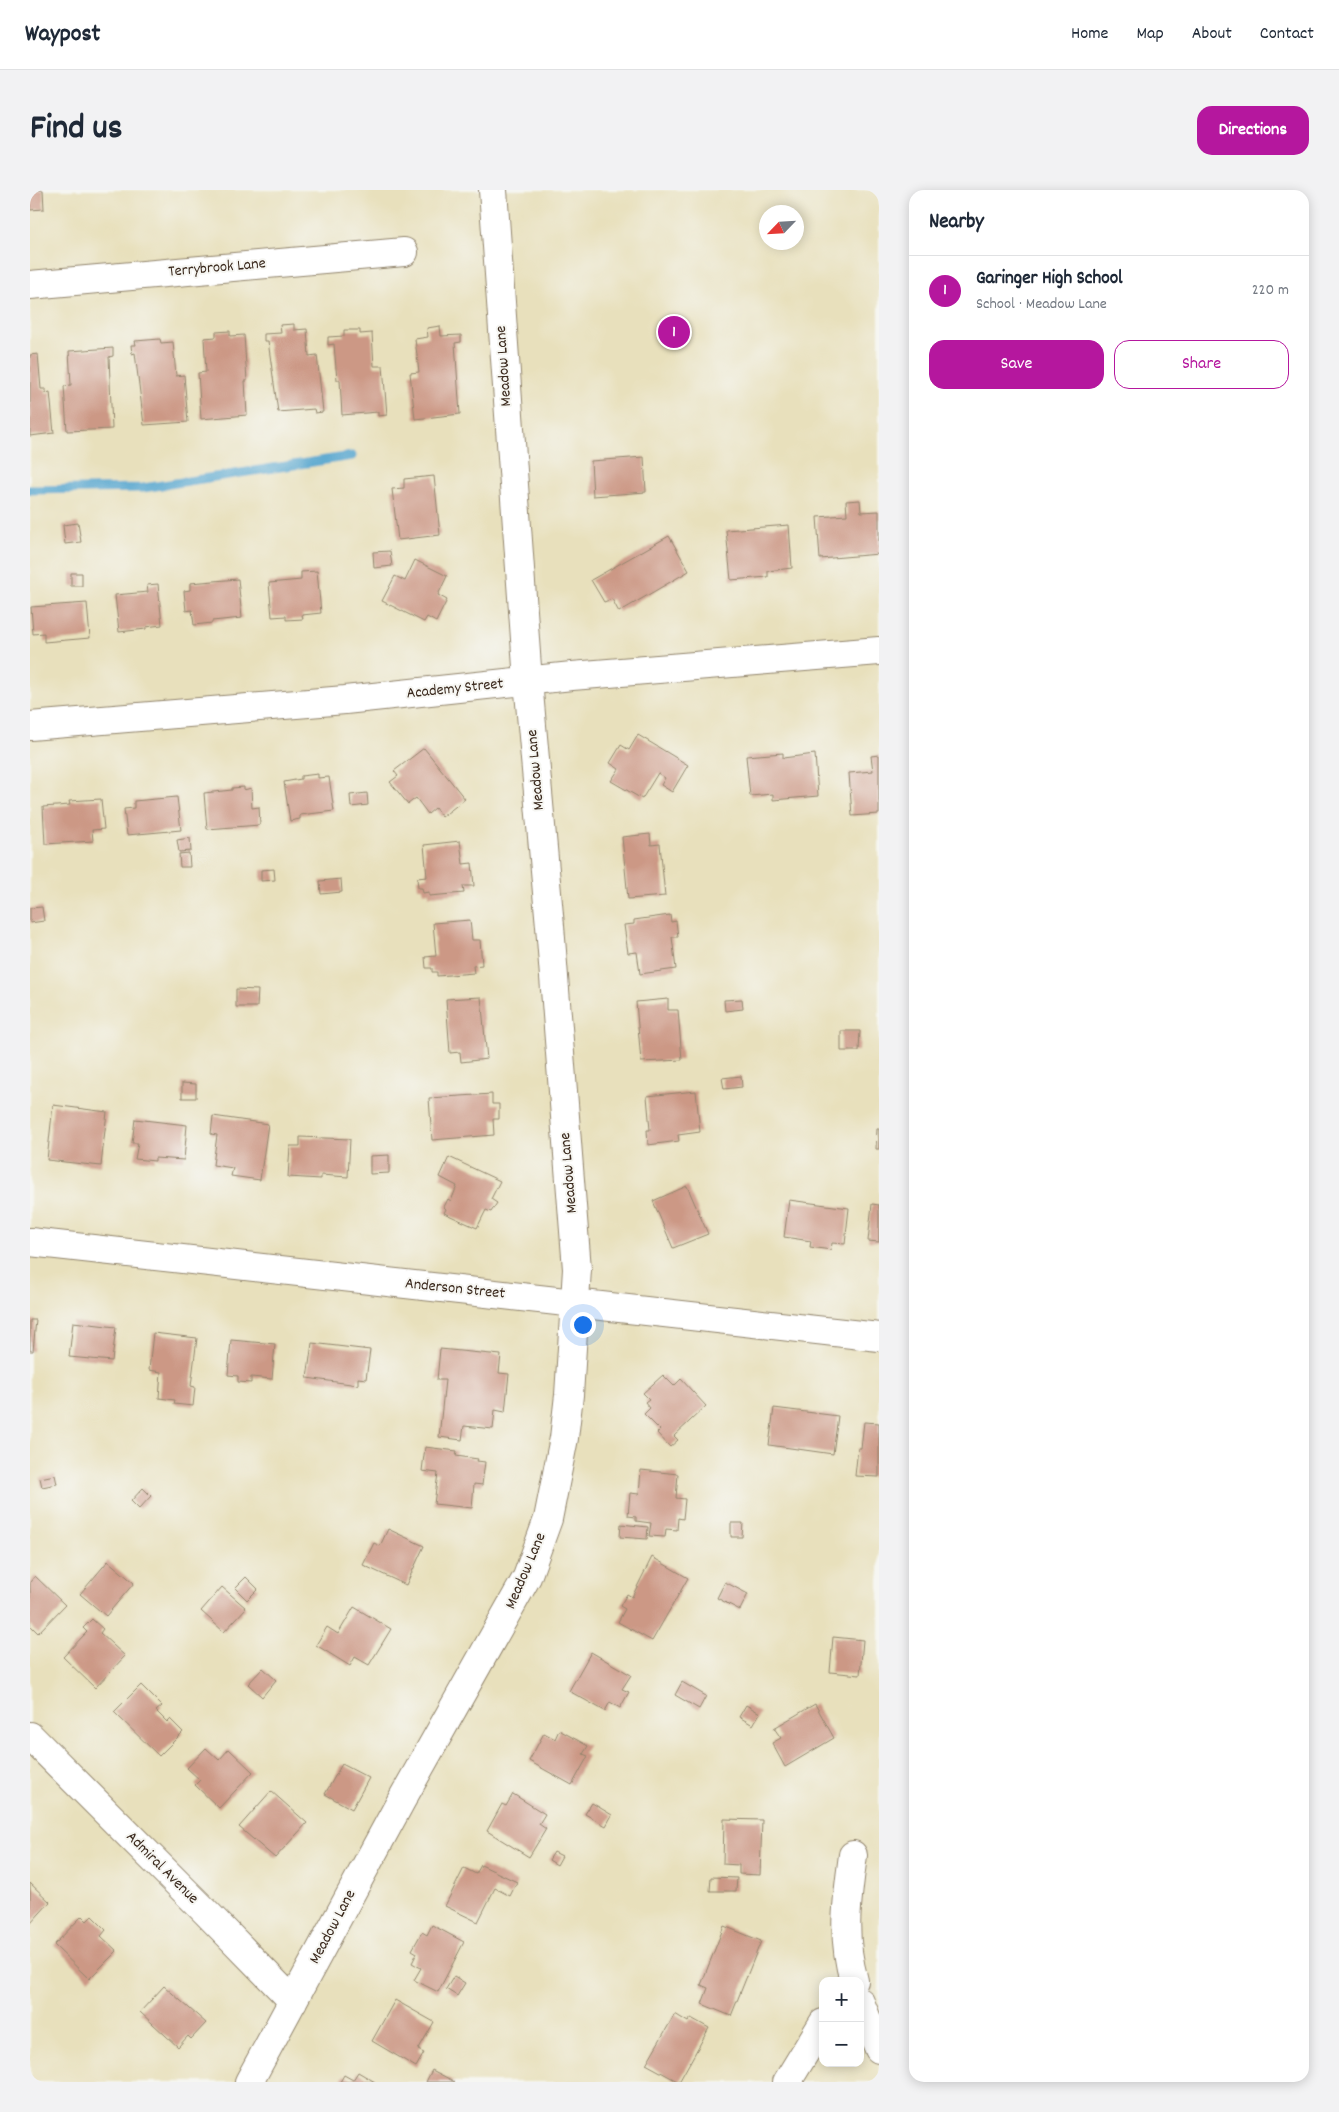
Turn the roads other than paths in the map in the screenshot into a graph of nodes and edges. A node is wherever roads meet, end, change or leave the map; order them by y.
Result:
1 (493, 190) edge
2 (404, 252) dead end
3 (30, 284) edge
4 (879, 651) edge
5 (528, 681) junction
6 (30, 726) edge
7 (30, 1242) edge
8 (576, 1303) junction
9 (879, 1338) edge
10 (30, 1736) edge
11 (853, 1855) dead end
12 (853, 1977) edge
13 (293, 2002) junction
14 (864, 2012) edge
15 (819, 2029) edge
16 (879, 2049) edge
17 (249, 2082) edge
18 (787, 2082) edge

1 - 5 street, Meadow Lane
2 - 3 street, Terrybrook Lane
4 - 5 street, Academy Street
5 - 6 street, Academy Street
5 - 8 street, Meadow Lane
7 - 8 street, Anderson Street
8 - 9 street, Anderson Street
8 - 13 street, Meadow Lane
10 - 13 street, Admiral Avenue
11 - 12 street
13 - 17 street, Meadow Lane
14 - 16 street
15 - 18 street

